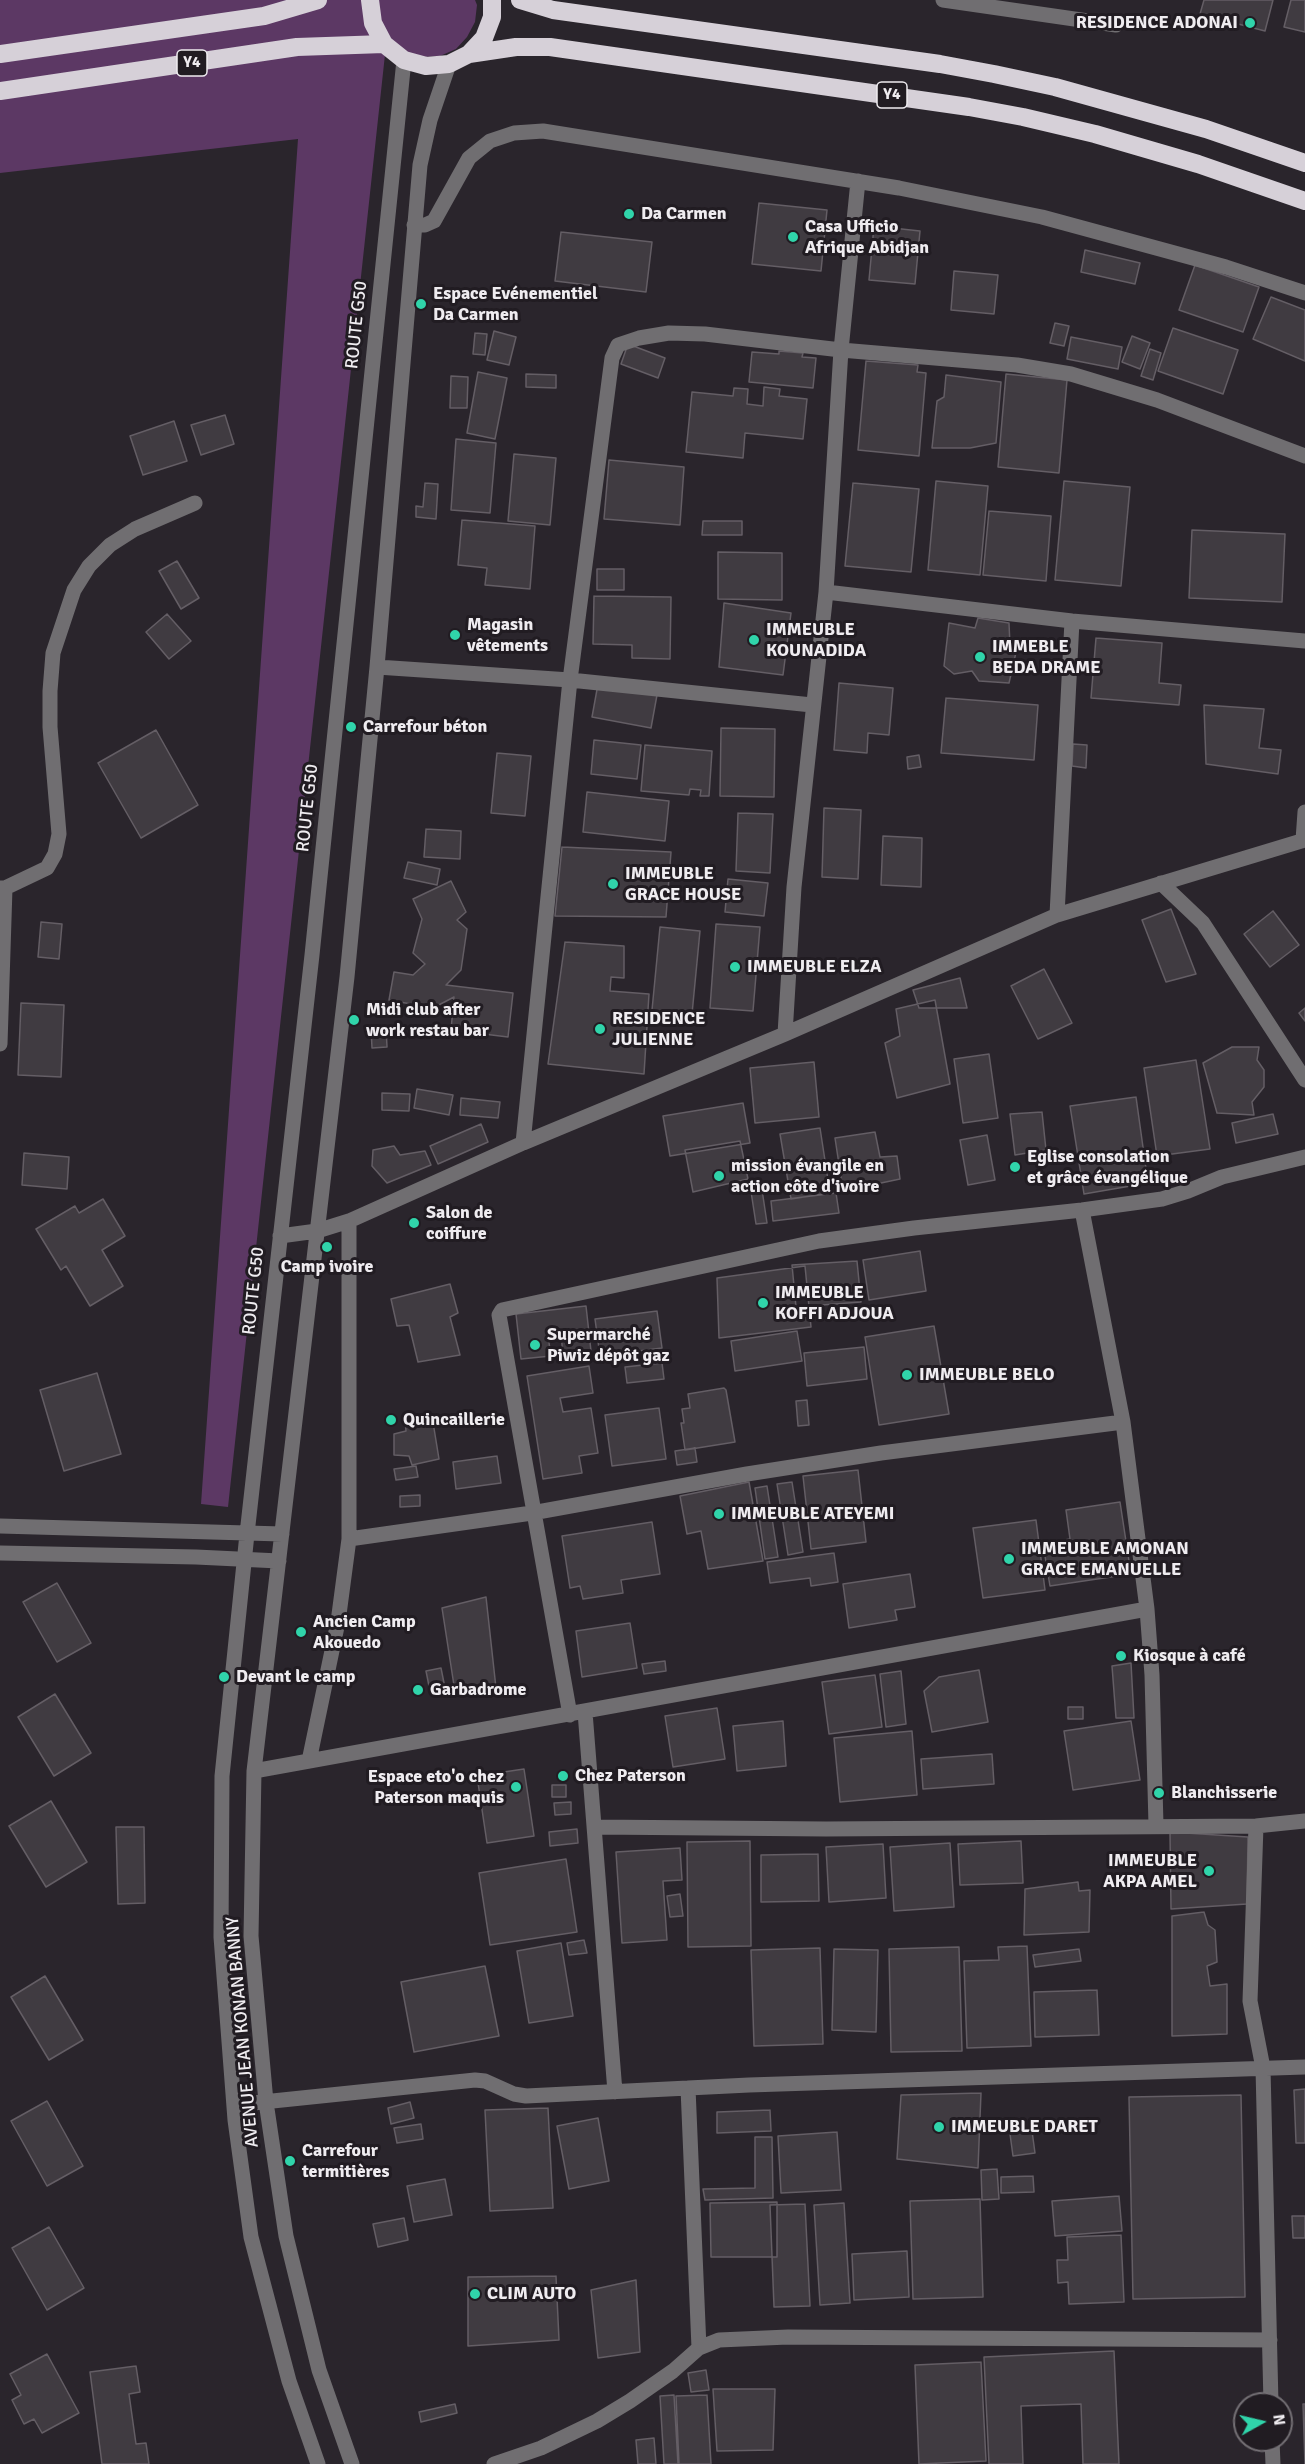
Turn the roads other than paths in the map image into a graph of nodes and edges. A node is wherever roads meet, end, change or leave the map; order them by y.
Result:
1 (318, 0) edge
2 (370, 0) edge
3 (492, 0) edge
4 (520, 0) edge
5 (943, 0) edge
6 (1116, 25) dead end
7 (384, 44) junction
8 (0, 54) edge
9 (469, 54) junction
10 (404, 60) junction
11 (448, 64) junction
12 (0, 91) edge
13 (1305, 164) edge
14 (858, 181) junction
15 (1305, 201) edge
16 (414, 225) junction
17 (1305, 293) edge
18 (841, 350) junction
19 (1305, 456) edge
20 (195, 503) dead end
21 (826, 592) junction
22 (1072, 621) junction
23 (1305, 641) edge
24 (377, 667) junction
25 (570, 680) junction
26 (812, 705) junction
27 (1305, 812) edge
28 (1304, 840) edge
29 (1161, 884) junction
30 (3, 888) edge
31 (1058, 915) junction
32 (785, 1035) junction
33 (0, 1044) edge
34 (1305, 1080) edge
35 (523, 1143) junction
36 (1305, 1157) edge
37 (1082, 1210) junction
38 (350, 1221) junction
39 (317, 1231) junction
40 (280, 1236) junction
41 (1123, 1422) junction
42 (532, 1513) junction
43 (0, 1526) edge
44 (247, 1534) junction
45 (282, 1534) junction
46 (349, 1539) junction
47 (0, 1553) edge
48 (280, 1557) junction
49 (245, 1559) junction
50 (1147, 1609) junction
51 (577, 1713) junction
52 (309, 1761) junction
53 (254, 1771) junction
54 (1305, 1821) edge
55 (1156, 1825) junction
56 (1256, 1826) junction
57 (594, 1827) junction
58 (1305, 2067) edge
59 (1263, 2068) junction
60 (688, 2088) junction
61 (615, 2092) junction
62 (266, 2102) junction
63 (234, 2105) junction
64 (1270, 2340) junction
65 (699, 2348) junction
66 (1271, 2392) edge
67 (318, 2464) edge
68 (352, 2464) edge
69 (494, 2464) edge

1 - 8 highway, Y4
2 - 7 highway
3 - 9 highway
4 - 13 highway, Y4
5 - 6 street
7 - 10 highway
7 - 12 highway, Y4
9 - 11 highway
9 - 15 highway, Y4
10 - 11 highway
10 - 40 street, ROUTE G50
11 - 16 street
14 - 16 street
14 - 17 street
14 - 18 street
16 - 24 street
18 - 19 street
18 - 21 street
18 - 25 street
20 - 30 street
21 - 22 street
21 - 26 street
22 - 23 street
22 - 31 street
24 - 25 street
24 - 39 street
25 - 26 street
25 - 35 street
26 - 32 street
27 - 28 street
28 - 29 street
29 - 31 street
29 - 34 street
30 - 33 street
31 - 32 street
32 - 35 street
35 - 38 street
36 - 37 street
37 - 41 street
37 - 42 street
38 - 39 street
38 - 46 street
39 - 40 street
39 - 45 street
40 - 44 street, ROUTE G50
41 - 42 street
41 - 50 street
42 - 46 street
42 - 51 street
43 - 44 street
44 - 45 street
44 - 49 street, ROUTE G50
45 - 48 street
46 - 52 street
47 - 49 street
48 - 49 street
48 - 53 street, AVENUE JEAN KONAN BANNY
49 - 63 street, AVENUE JEAN KONAN BANNY
50 - 51 street
50 - 55 street
51 - 52 street
51 - 57 street
52 - 53 street
53 - 62 street, AVENUE JEAN KONAN BANNY
54 - 56 street
55 - 56 street
55 - 57 street
56 - 59 street
57 - 61 street
58 - 59 street
59 - 60 street
59 - 64 street
60 - 61 street
60 - 65 street
61 - 62 street
62 - 63 street
62 - 68 street, AVENUE JEAN KONAN BANNY
63 - 67 street, AVENUE JEAN KONAN BANNY
64 - 65 street
64 - 66 street
65 - 69 street

